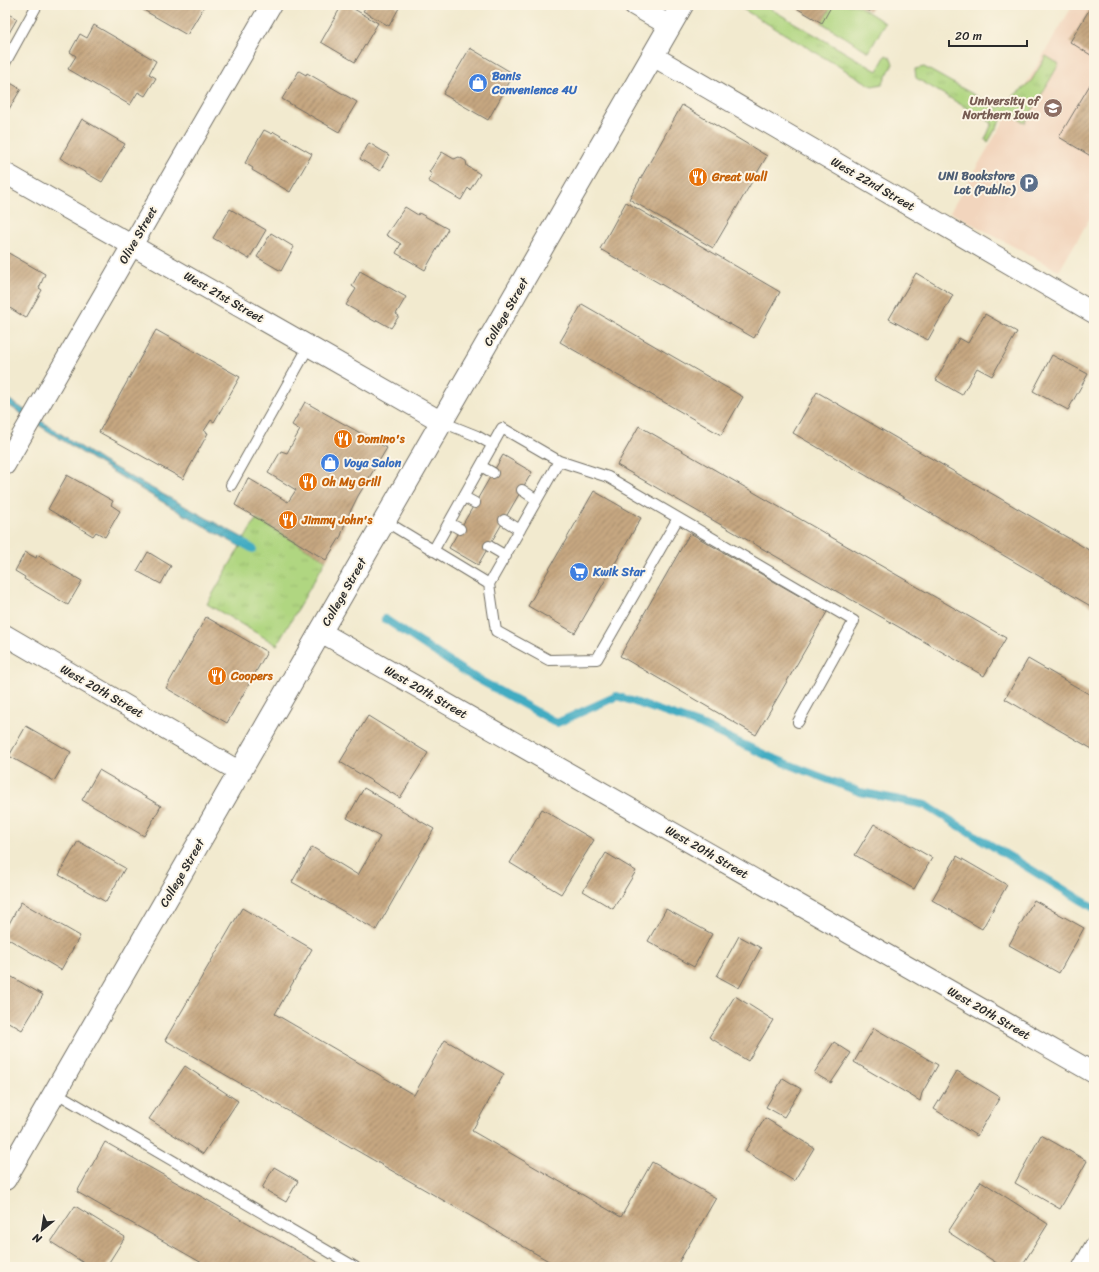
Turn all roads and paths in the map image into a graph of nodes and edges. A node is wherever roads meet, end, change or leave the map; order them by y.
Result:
1 (37, 5) edge
2 (271, 5) edge
3 (634, 5) edge
4 (682, 5) edge
5 (670, 26) junction
6 (653, 56) junction
7 (5, 63) edge
8 (5, 173) edge
9 (132, 246) junction
10 (1094, 313) edge
11 (309, 346) junction
12 (442, 422) junction
13 (493, 445) junction
14 (559, 462) junction
15 (5, 465) edge
16 (481, 466) junction
17 (492, 473) dead end
18 (231, 485) dead end
19 (522, 490) dead end
20 (464, 497) junction
21 (538, 500) junction
22 (475, 503) dead end
23 (678, 518) junction
24 (504, 520) dead end
25 (384, 521) junction
26 (449, 523) junction
27 (460, 529) dead end
28 (520, 530) junction
29 (489, 546) dead end
30 (433, 550) junction
31 (506, 556) junction
32 (489, 584) junction
33 (321, 632) junction
34 (5, 635) edge
35 (798, 722) dead end
36 (240, 772) junction
37 (1094, 1073) edge
38 (55, 1092) junction
39 (5, 1180) edge
40 (1094, 1248) edge
41 (354, 1267) edge
42 (1083, 1267) edge

1 - 7 lane
2 - 9 street, Olive Street
3 - 5 street
4 - 5 street, College Street
5 - 6 street, College Street
6 - 10 street, West 22nd Street
6 - 12 street, College Street
8 - 9 street, West 21st Street
9 - 11 street, West 21st Street
9 - 15 street, Olive Street
11 - 12 street, West 21st Street
11 - 18 lane
12 - 13 lane
12 - 25 street, College Street
13 - 14 lane
13 - 16 lane
14 - 21 lane
14 - 23 lane
16 - 17 lane
16 - 20 lane
19 - 21 lane
20 - 22 lane
20 - 26 lane
21 - 28 lane
23 - 32 lane
23 - 35 lane
24 - 28 lane
25 - 30 lane
25 - 33 street, College Street
26 - 27 lane
26 - 30 lane
28 - 31 lane
29 - 31 lane
30 - 32 lane
31 - 32 lane
33 - 36 street, College Street
33 - 37 street, West 20th Street
34 - 36 street, West 20th Street
36 - 38 street, College Street
38 - 39 street, College Street
38 - 41 lane
40 - 42 street

